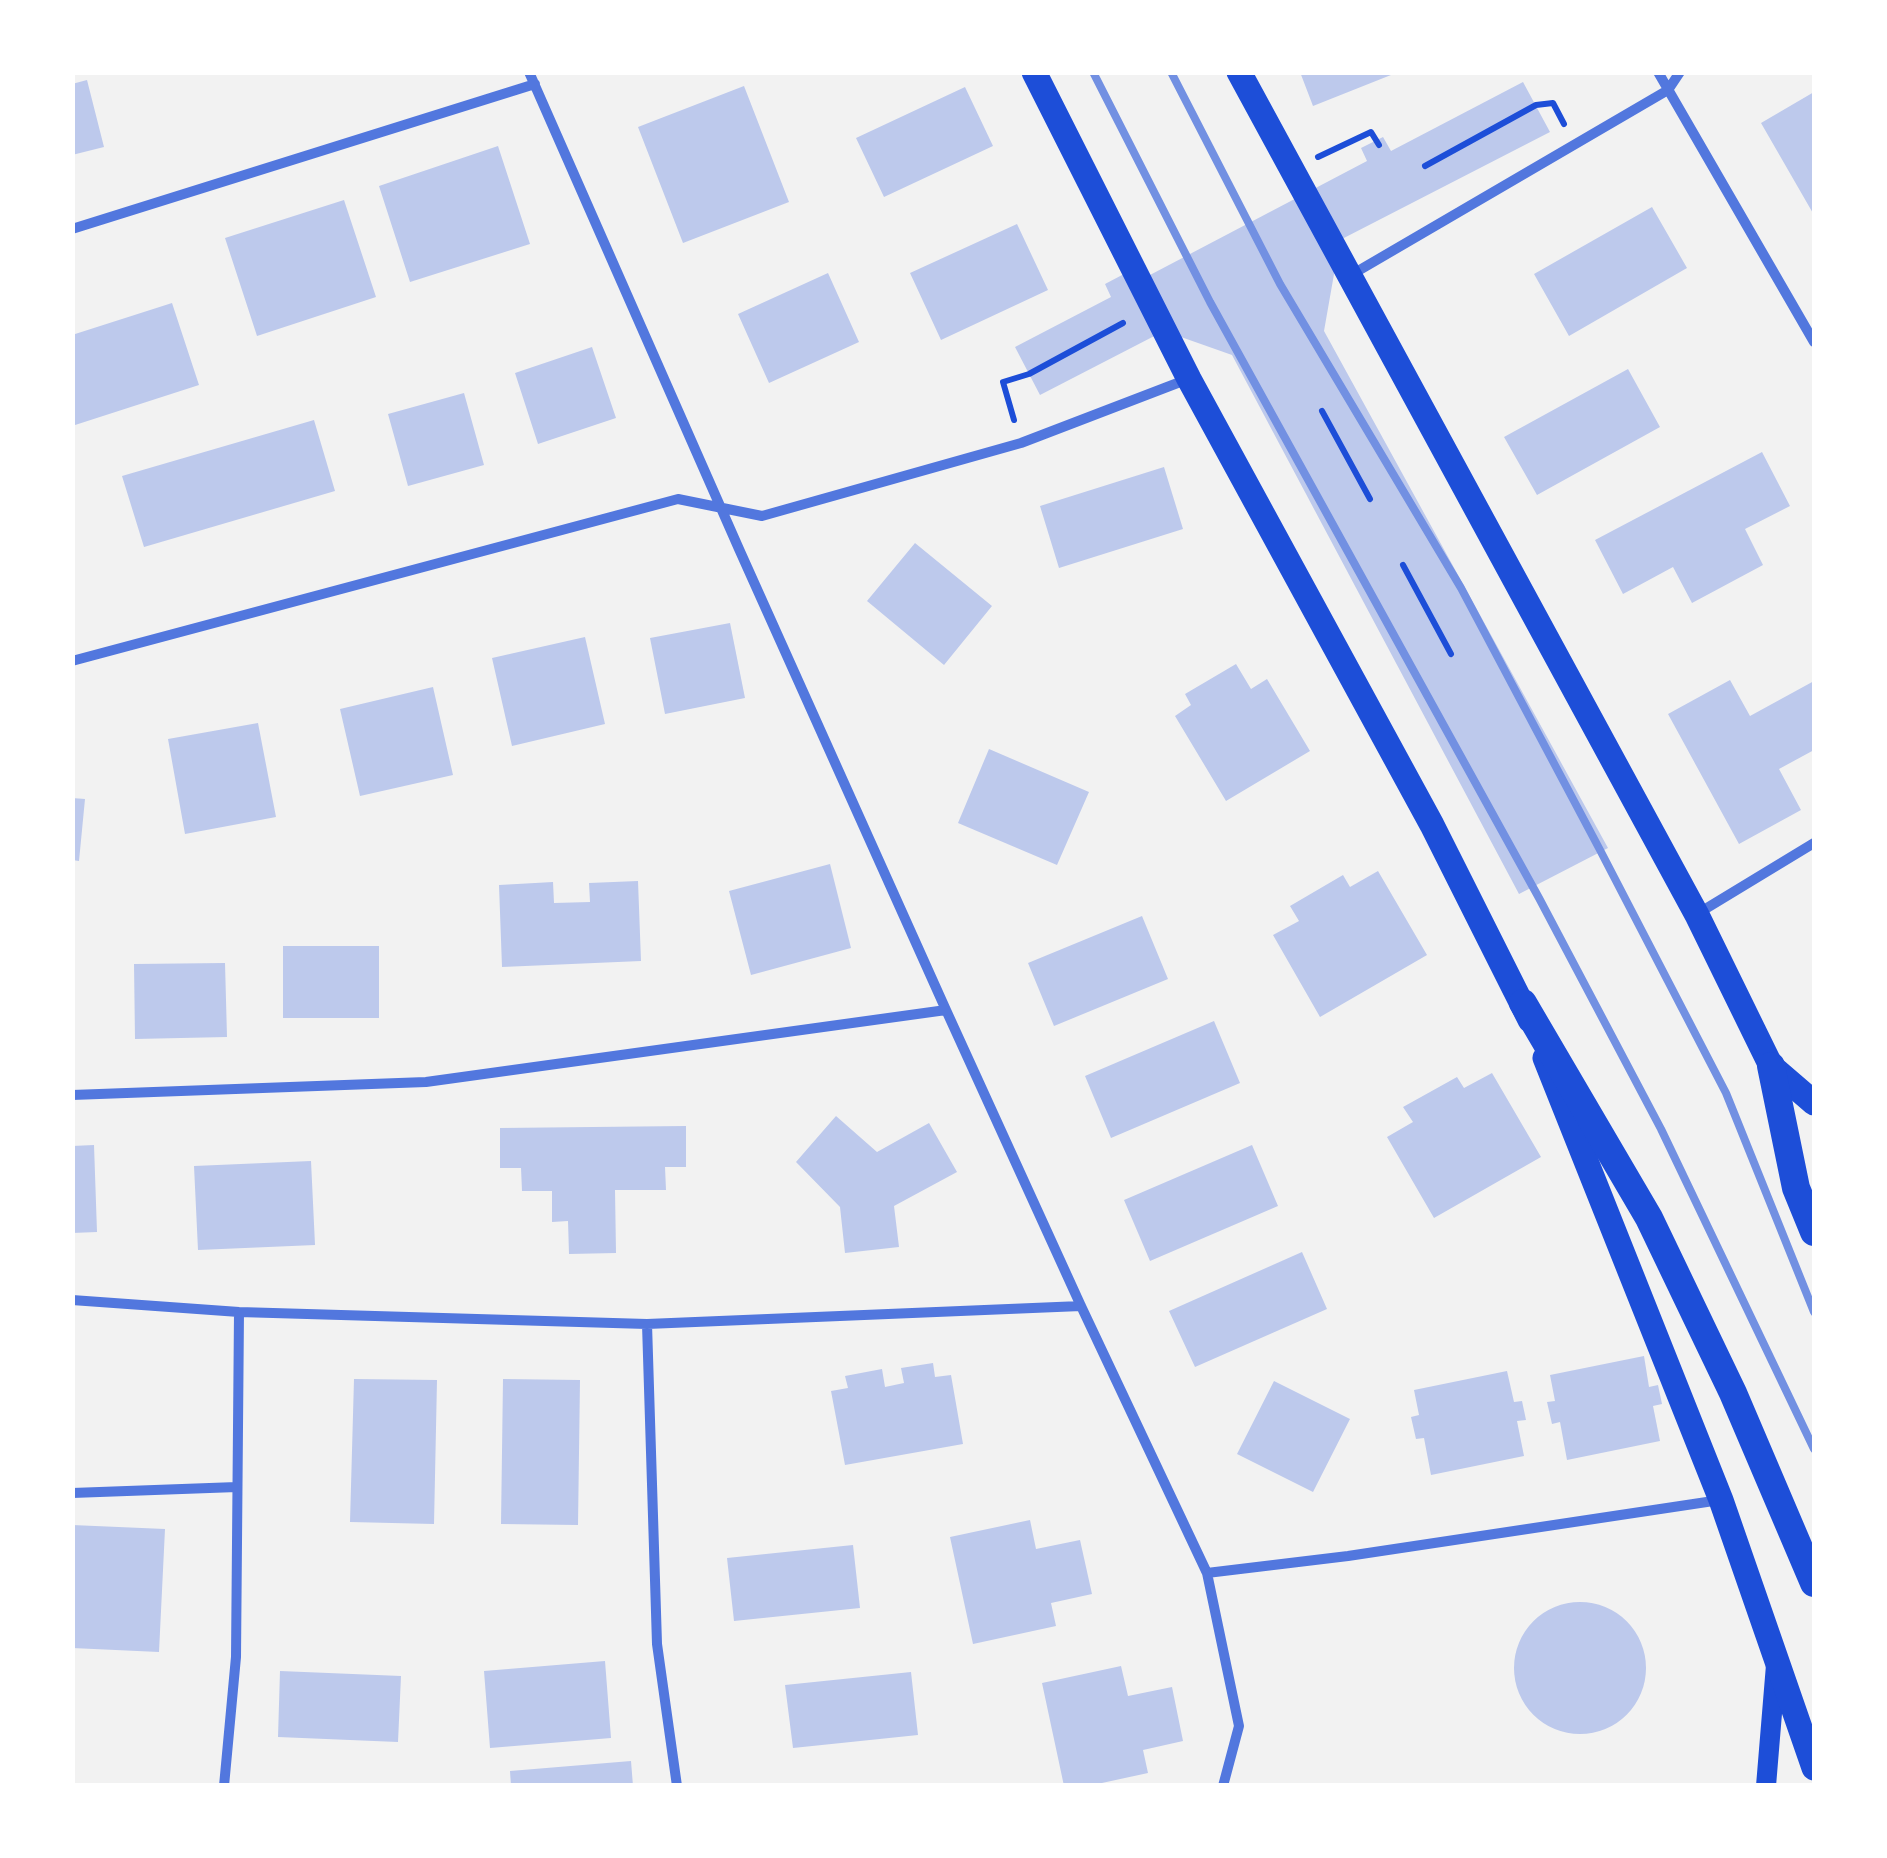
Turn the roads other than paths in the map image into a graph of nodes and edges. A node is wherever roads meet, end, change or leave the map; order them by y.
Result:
1 (529, 72) edge
2 (1034, 72) edge
3 (1239, 72) edge
4 (1658, 72) edge
5 (1680, 72) edge
6 (535, 84) junction
7 (1668, 90) junction
8 (72, 230) edge
9 (1350, 276) junction
10 (1814, 342) edge
11 (1189, 379) junction
12 (721, 508) junction
13 (72, 661) edge
14 (1814, 842) edge
15 (1696, 915) junction
16 (1523, 1004) junction
17 (946, 1010) junction
18 (1771, 1066) junction
19 (72, 1095) edge
20 (1814, 1103) edge
21 (1814, 1232) edge
22 (72, 1300) edge
23 (1080, 1306) junction
24 (239, 1312) junction
25 (648, 1324) junction
26 (236, 1486) junction
27 (72, 1493) edge
28 (1721, 1500) junction
29 (1206, 1573) junction
30 (1814, 1583) edge
31 (1776, 1658) junction
32 (1814, 1768) edge
33 (224, 1786) edge
34 (677, 1786) edge
35 (1223, 1786) edge
36 (1766, 1786) edge

1 - 6 street
2 - 11 main road
3 - 9 main road
4 - 7 street
5 - 7 street
6 - 8 street
6 - 12 street
7 - 9 street
7 - 10 street
9 - 15 main road
11 - 12 street
11 - 16 main road
12 - 13 street
12 - 17 street
14 - 15 street
15 - 18 main road
16 - 28 main road
16 - 30 highway
17 - 19 street
17 - 23 street
18 - 20 main road
18 - 21 highway
22 - 24 street
23 - 25 street
23 - 29 street
24 - 25 street
24 - 26 street
25 - 34 street
26 - 27 street
26 - 33 street
28 - 29 street
28 - 31 main road
29 - 35 street
31 - 32 main road
31 - 36 main road

